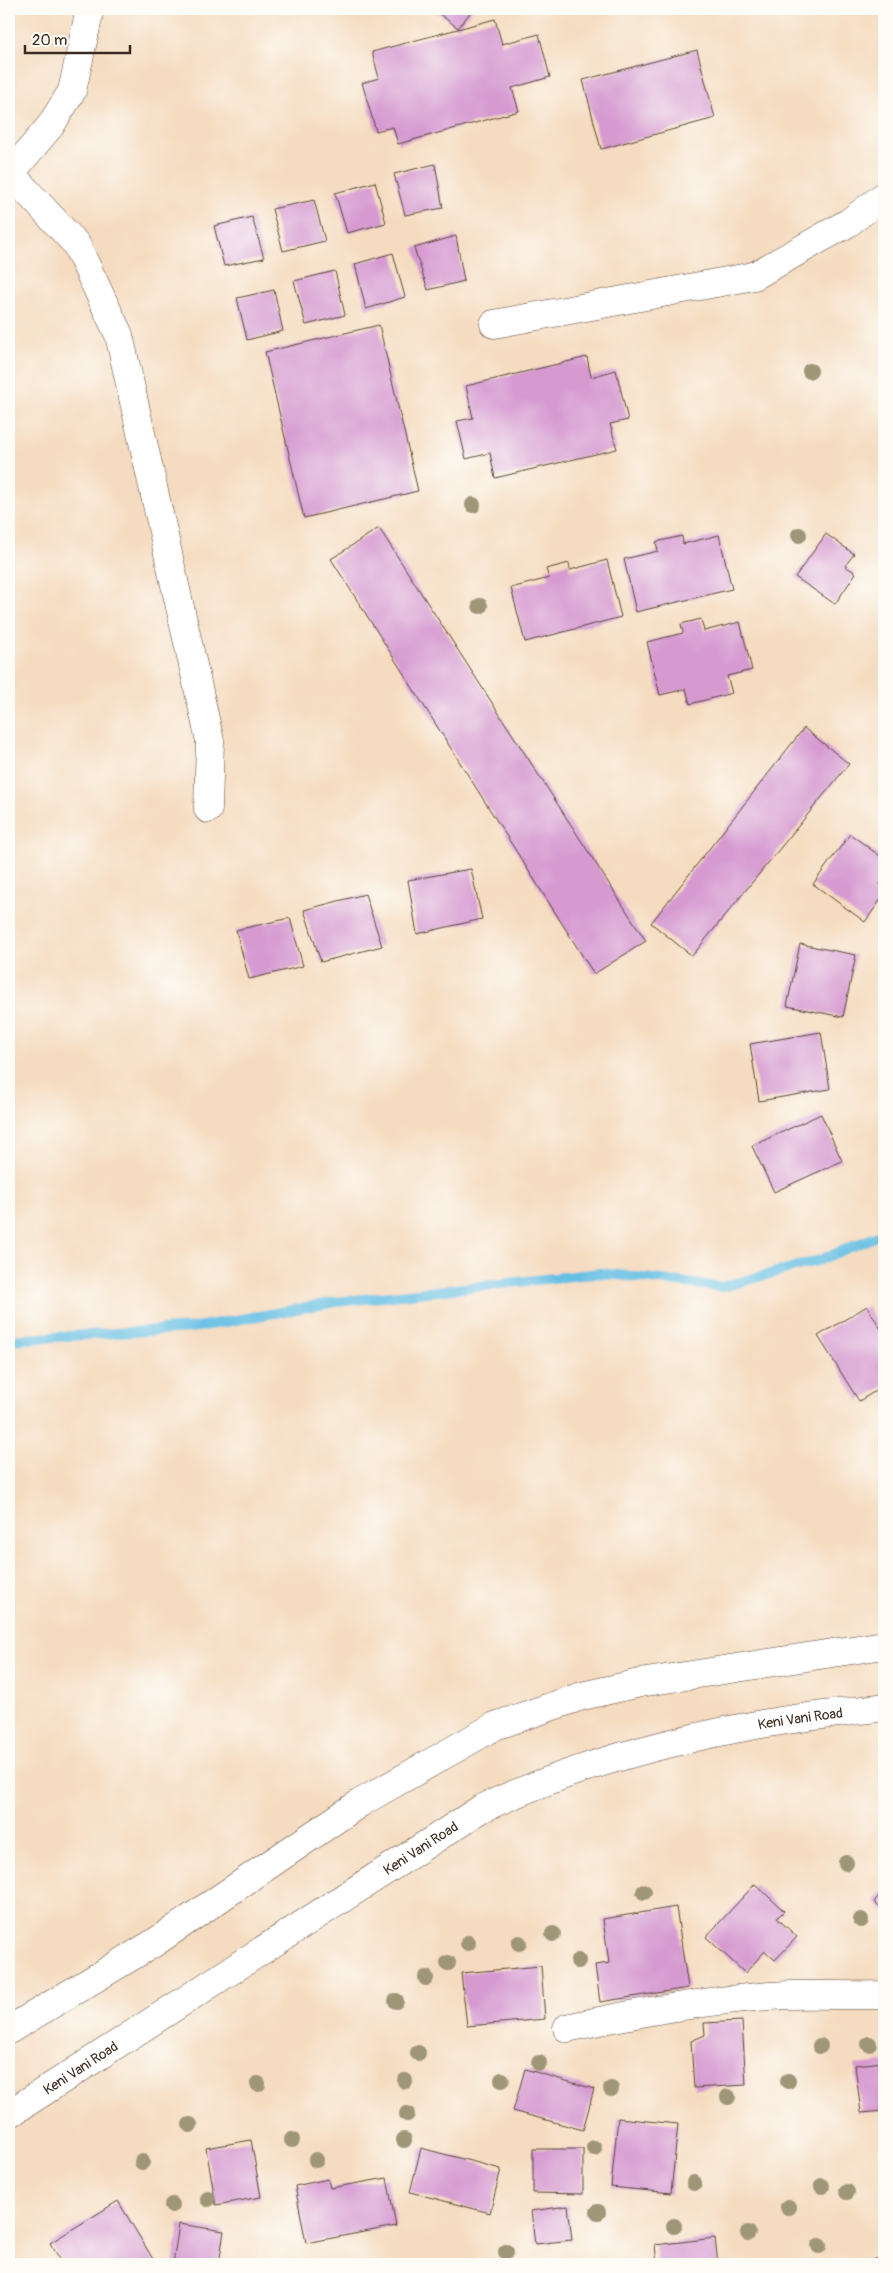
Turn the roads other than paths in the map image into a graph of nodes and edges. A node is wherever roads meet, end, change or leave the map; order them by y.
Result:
1 (90, 9) edge
2 (10, 174) edge
3 (884, 196) edge
4 (494, 324) dead end
5 (208, 809) dead end
6 (884, 1645) edge
7 (884, 1707) edge
8 (884, 1995) edge
9 (567, 2028) dead end
10 (9, 2030) edge
11 (9, 2114) edge

1 - 2 main road
2 - 5 main road
3 - 4 main road
6 - 10 main road
7 - 11 main road, Keni Vani Road
8 - 9 main road

